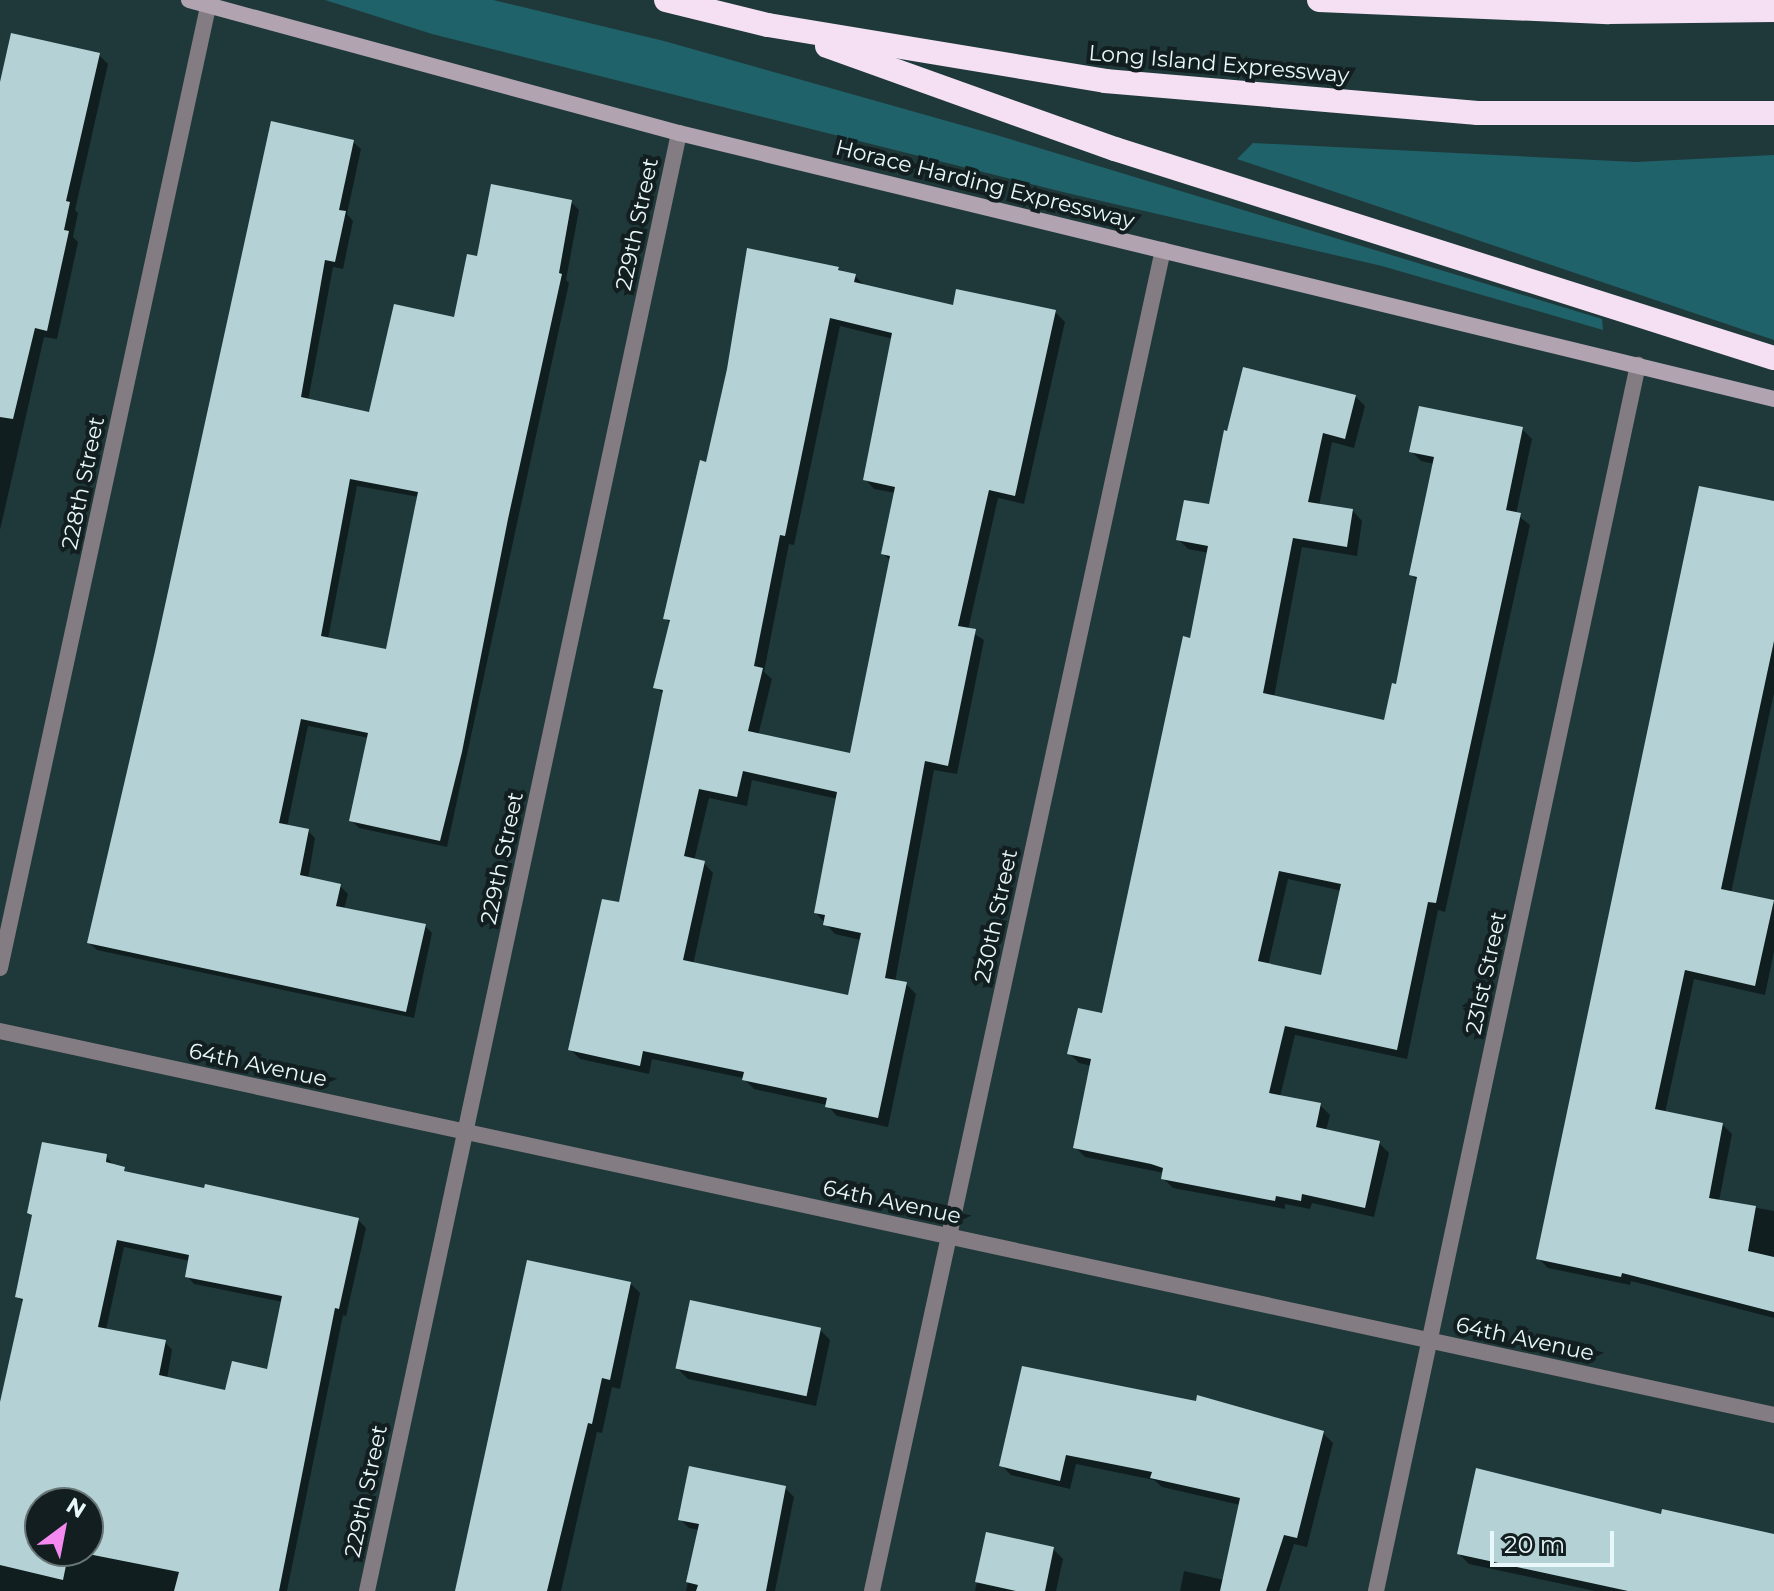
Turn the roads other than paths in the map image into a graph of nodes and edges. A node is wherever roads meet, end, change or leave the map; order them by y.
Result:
1 (189, 0) edge
2 (666, 0) edge
3 (1319, 0) edge
4 (208, 7) junction
5 (1774, 10) edge
6 (768, 25) junction
7 (1774, 113) edge
8 (679, 133) junction
9 (1163, 250) junction
10 (1774, 358) edge
11 (1638, 365) junction
12 (1774, 399) edge
13 (0, 968) edge
14 (0, 1031) edge
15 (466, 1133) junction
16 (948, 1237) junction
17 (1430, 1341) junction
18 (1774, 1415) edge
19 (367, 1591) edge
20 (872, 1591) edge
21 (1376, 1591) edge

1 - 4 main road, Horace Harding Expressway
2 - 6 highway, Long Island Expressway
3 - 5 highway
4 - 8 main road, Horace Harding Expressway
4 - 13 street, 228th Street
6 - 7 highway, Long Island Expressway
6 - 10 highway
8 - 9 main road, Horace Harding Expressway
8 - 15 street, 229th Street
9 - 11 main road, Horace Harding Expressway
9 - 16 street, 230th Street
11 - 12 main road, Horace Harding Expressway
11 - 17 street, 231st Street
14 - 15 street, 64th Avenue
15 - 16 street, 64th Avenue
15 - 19 street, 229th Street
16 - 17 street, 64th Avenue
16 - 20 street, 230th Street
17 - 18 street, 64th Avenue
17 - 21 street, 231st Street

